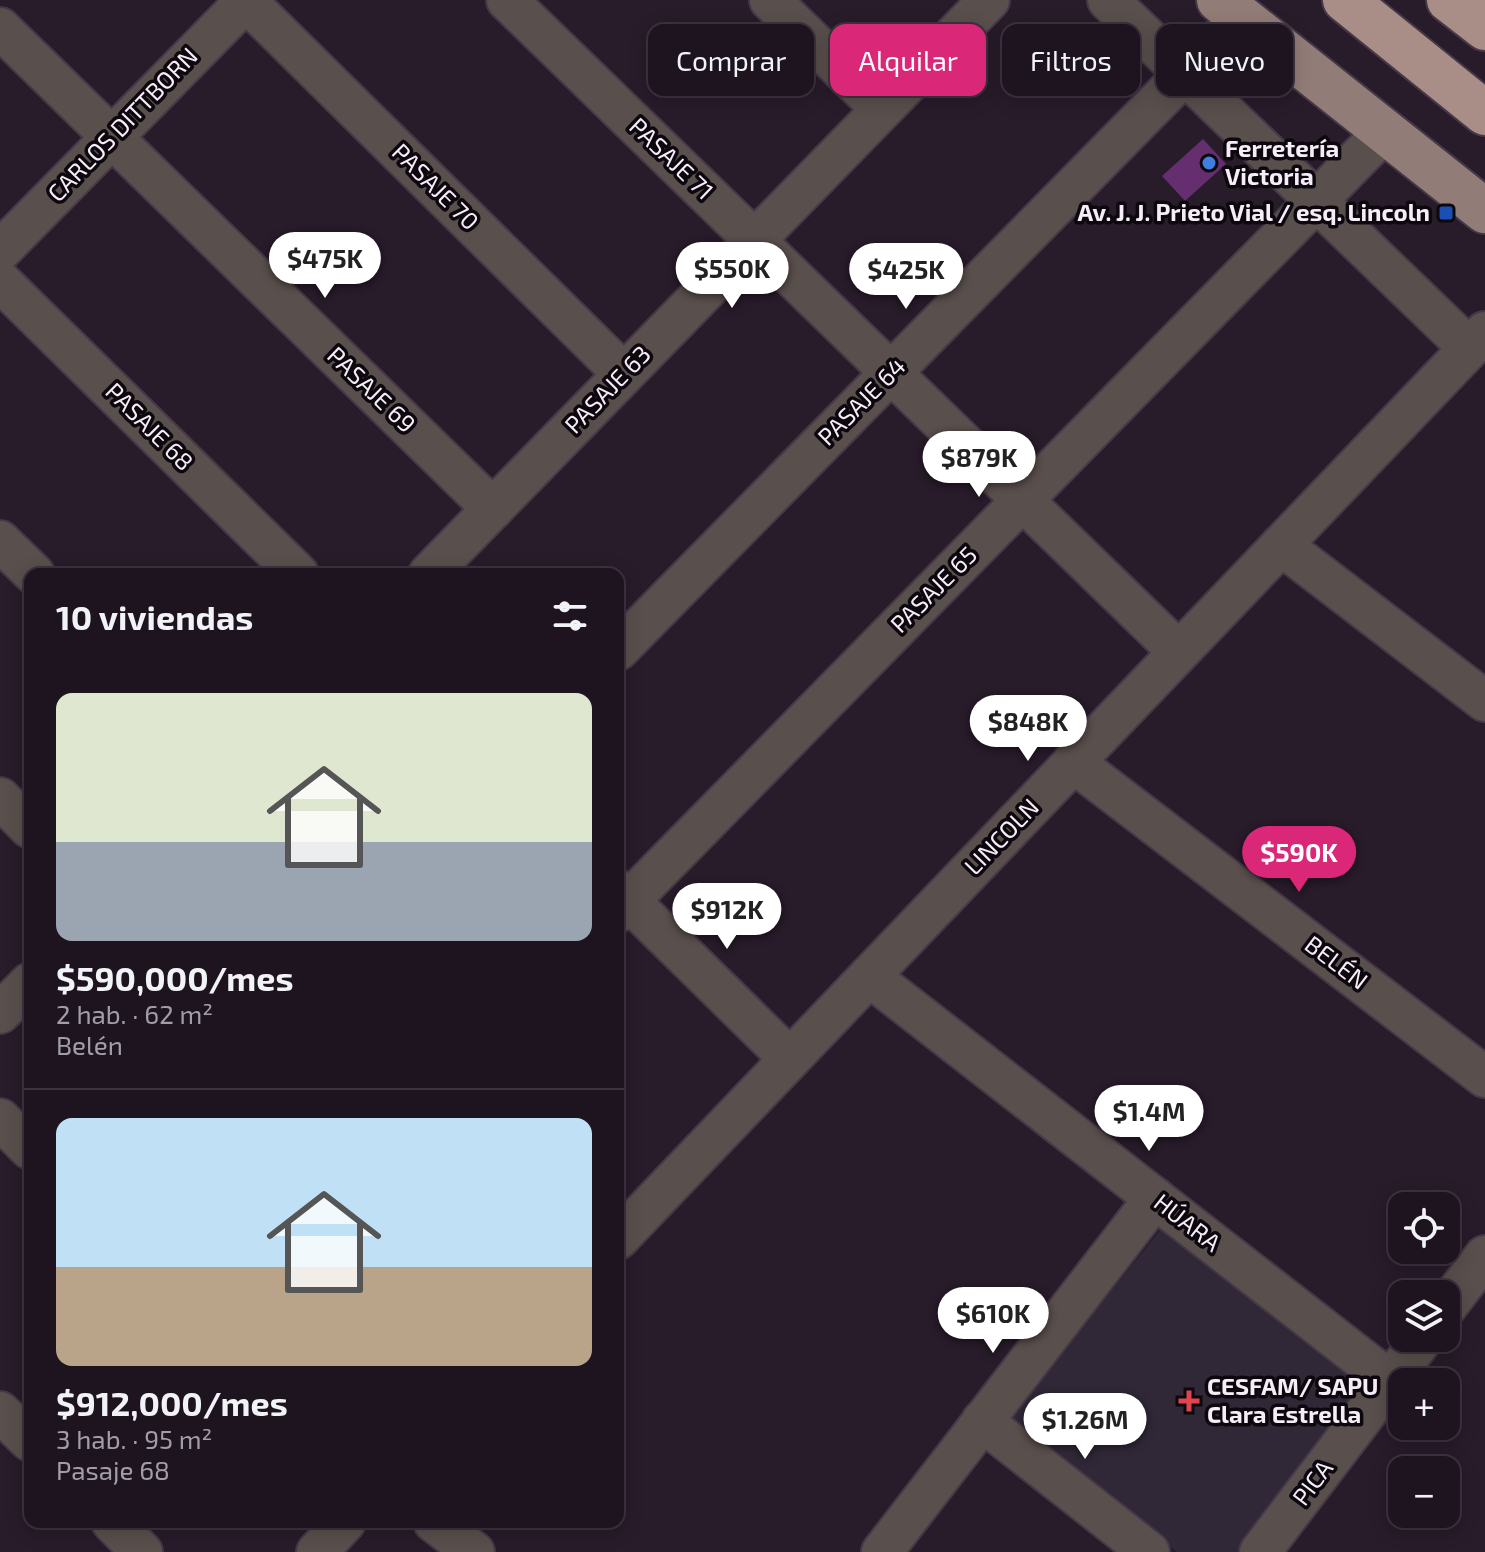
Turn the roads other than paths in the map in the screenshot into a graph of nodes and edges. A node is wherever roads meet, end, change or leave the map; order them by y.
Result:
1 (246, 0) edge
2 (507, 0) edge
3 (770, 0) edge
4 (1108, 0) edge
5 (1345, 0) edge
6 (1449, 0) edge
7 (983, 2) edge
8 (1230, 8) edge
9 (0, 28) edge
10 (1485, 28) edge
11 (1156, 47) edge
12 (1162, 96) edge
13 (1207, 96) edge
14 (882, 109) junction
15 (1485, 113) edge
16 (1385, 131) junction
17 (112, 137) junction
18 (1316, 201) junction
19 (1485, 211) edge
20 (755, 240) junction
21 (0, 251) edge
22 (0, 281) edge
23 (1477, 340) edge
24 (891, 373) junction
25 (624, 374) junction
26 (1022, 500) junction
27 (493, 509) junction
28 (0, 541) edge
29 (1281, 545) junction
30 (28, 568) edge
31 (292, 568) edge
32 (435, 568) edge
33 (624, 644) edge
34 (1179, 652) junction
35 (1485, 701) edge
36 (1073, 762) junction
37 (0, 798) edge
38 (24, 822) edge
39 (624, 899) edge
40 (624, 903) edge
41 (869, 976) junction
42 (24, 989) edge
43 (0, 1013) edge
44 (790, 1059) junction
45 (1485, 1077) edge
46 (0, 1119) edge
47 (24, 1143) edge
48 (1155, 1198) junction
49 (624, 1233) edge
50 (1485, 1256) edge
51 (1460, 1289) edge
52 (1412, 1352) edge
53 (1400, 1368) edge
54 (1388, 1379) edge
55 (1388, 1384) edge
56 (0, 1412) edge
57 (982, 1421) junction
58 (24, 1435) edge
59 (118, 1528) edge
60 (339, 1528) edge
61 (442, 1528) edge
62 (142, 1552) edge
63 (317, 1552) edge
64 (474, 1552) edge
65 (882, 1552) edge
66 (1149, 1552) edge
67 (1260, 1552) edge

1 - 17 street, CARLOS DITTBORN
1 - 25 street, PASAJE 70
2 - 20 street, PASAJE 71
3 - 14 street
4 - 11 street
5 - 15 highway
6 - 10 highway
7 - 14 street, PASAJE 63
8 - 16 main road
9 - 17 street, PASAJE 69
12 - 24 street, PASAJE 64
13 - 18 street
14 - 20 street, PASAJE 63
16 - 18 street, PASAJE 65
16 - 19 main road
17 - 21 street, CARLOS DITTBORN
17 - 27 street, PASAJE 69
18 - 23 street
18 - 26 street, PASAJE 65
20 - 24 street, PASAJE 71
20 - 25 street, PASAJE 63
22 - 31 street, PASAJE 68
23 - 29 street, LINCOLN
24 - 26 street, PASAJE 71
24 - 33 street, PASAJE 64
25 - 27 street, PASAJE 63
26 - 34 street, PASAJE 71
26 - 39 street, PASAJE 65
27 - 32 street, PASAJE 63
28 - 30 street
29 - 34 street, LINCOLN
29 - 35 street
34 - 36 street, LINCOLN
36 - 41 street, LINCOLN
36 - 45 street, BELÉN
37 - 38 street
40 - 44 street
41 - 44 street, LINCOLN
41 - 48 street, HÚARA
42 - 43 street
44 - 49 street, LINCOLN
46 - 47 street
48 - 54 street, HÚARA
48 - 57 street
50 - 51 street
52 - 53 street, PICA
55 - 67 street, PICA
56 - 58 street
57 - 65 street
57 - 66 street
59 - 62 street
60 - 63 street
61 - 64 street

